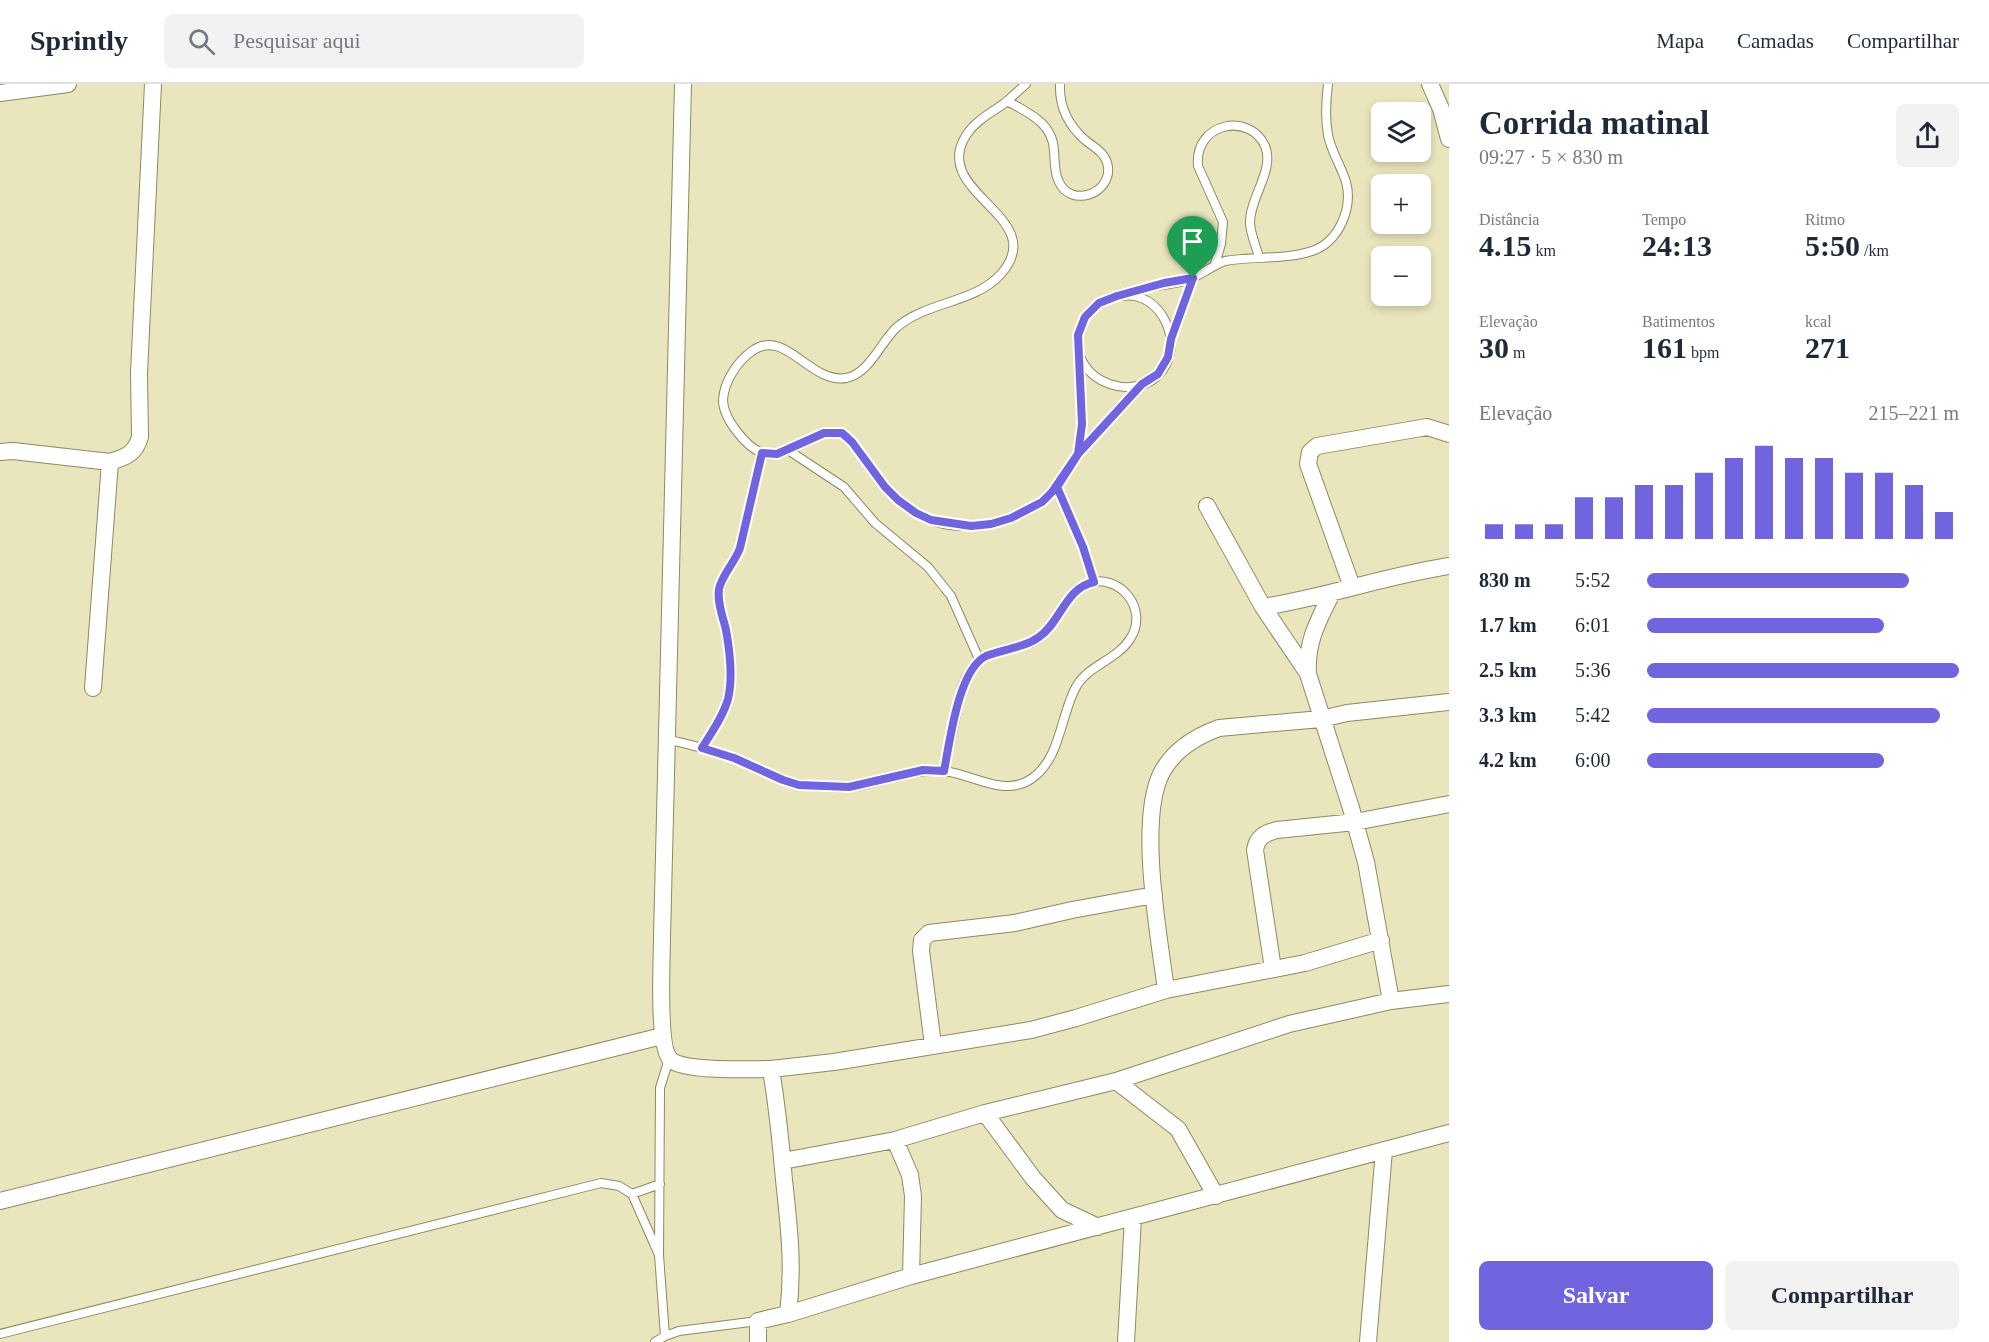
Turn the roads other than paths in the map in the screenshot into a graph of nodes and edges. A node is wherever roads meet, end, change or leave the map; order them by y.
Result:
1 (68, 84) edge
2 (153, 84) edge
3 (683, 84) edge
4 (1026, 84) edge
5 (1060, 84) edge
6 (1328, 84) edge
7 (1430, 84) edge
8 (41, 86) edge
9 (0, 93) edge
10 (1007, 101) junction
11 (1445, 110) edge
12 (1449, 139) edge
13 (1259, 257) junction
14 (1215, 264) junction
15 (1193, 278) junction
16 (1117, 296) junction
17 (1171, 339) junction
18 (1080, 354) junction
19 (1142, 384) junction
20 (1449, 434) edge
21 (788, 450) junction
22 (0, 452) edge
23 (762, 453) junction
24 (1078, 454) junction
25 (110, 462) junction
26 (1057, 487) junction
27 (1207, 506) dead end
28 (1449, 567) edge
29 (1094, 582) junction
30 (1352, 587) junction
31 (1332, 593) junction
32 (1263, 607) junction
33 (979, 659) junction
34 (1308, 675) junction
35 (93, 688) dead end
36 (1449, 702) edge
37 (1321, 719) junction
38 (666, 739) junction
39 (702, 748) junction
40 (944, 771) junction
41 (1449, 804) edge
42 (1354, 822) junction
43 (1154, 895) junction
44 (1381, 940) junction
45 (1272, 969) junction
46 (1166, 990) junction
47 (1449, 994) edge
48 (1390, 1001) junction
49 (662, 1036) junction
50 (933, 1045) junction
51 (669, 1059) junction
52 (771, 1069) junction
53 (1116, 1081) junction
54 (985, 1113) junction
55 (1449, 1133) edge
56 (894, 1140) junction
57 (1384, 1150) junction
58 (783, 1161) junction
59 (660, 1184) junction
60 (632, 1194) junction
61 (1216, 1196) junction
62 (0, 1201) edge
63 (1133, 1218) junction
64 (1098, 1227) junction
65 (659, 1255) junction
66 (911, 1276) junction
67 (788, 1314) junction
68 (758, 1321) junction
69 (0, 1334) edge
70 (665, 1336) junction
71 (655, 1342) edge
72 (759, 1342) edge
73 (1126, 1342) edge
74 (1368, 1342) edge

1 - 8 street
2 - 25 street
3 - 38 street
4 - 10 lane
5 - 10 lane
6 - 13 lane
7 - 11 street
8 - 9 street
10 - 23 lane
11 - 12 street
13 - 14 lane
13 - 14 lane
14 - 15 lane
15 - 16 lane
15 - 17 lane
16 - 17 lane
16 - 18 lane
17 - 19 lane
18 - 19 lane
18 - 24 lane
19 - 24 lane
20 - 30 street
21 - 23 lane
21 - 26 lane
21 - 33 lane
22 - 25 street
23 - 39 lane
24 - 26 lane
25 - 35 street
26 - 29 lane
27 - 32 street
28 - 30 street
29 - 33 lane
29 - 40 lane
30 - 31 street
31 - 32 street
31 - 34 street
32 - 34 street
33 - 40 lane
34 - 37 street
36 - 37 street
37 - 42 street
37 - 43 street
38 - 39 lane
38 - 49 street
39 - 40 lane
41 - 42 street
42 - 44 street
42 - 45 street
43 - 46 street
43 - 50 street
44 - 45 street
44 - 48 street
45 - 46 street
46 - 50 street
47 - 48 street
48 - 53 street
49 - 51 street
49 - 62 street
50 - 52 street
51 - 52 street
51 - 59 lane
52 - 58 street
53 - 54 street
53 - 61 street
54 - 56 street
54 - 64 street
55 - 57 street
56 - 58 street
56 - 66 street
57 - 61 street
57 - 74 street
58 - 67 street
59 - 60 lane
59 - 65 lane
60 - 65 lane
60 - 69 lane
61 - 63 street
63 - 64 street
63 - 73 street
64 - 66 street
65 - 70 lane
66 - 67 street
67 - 68 street
68 - 70 lane
68 - 72 street
70 - 71 lane

